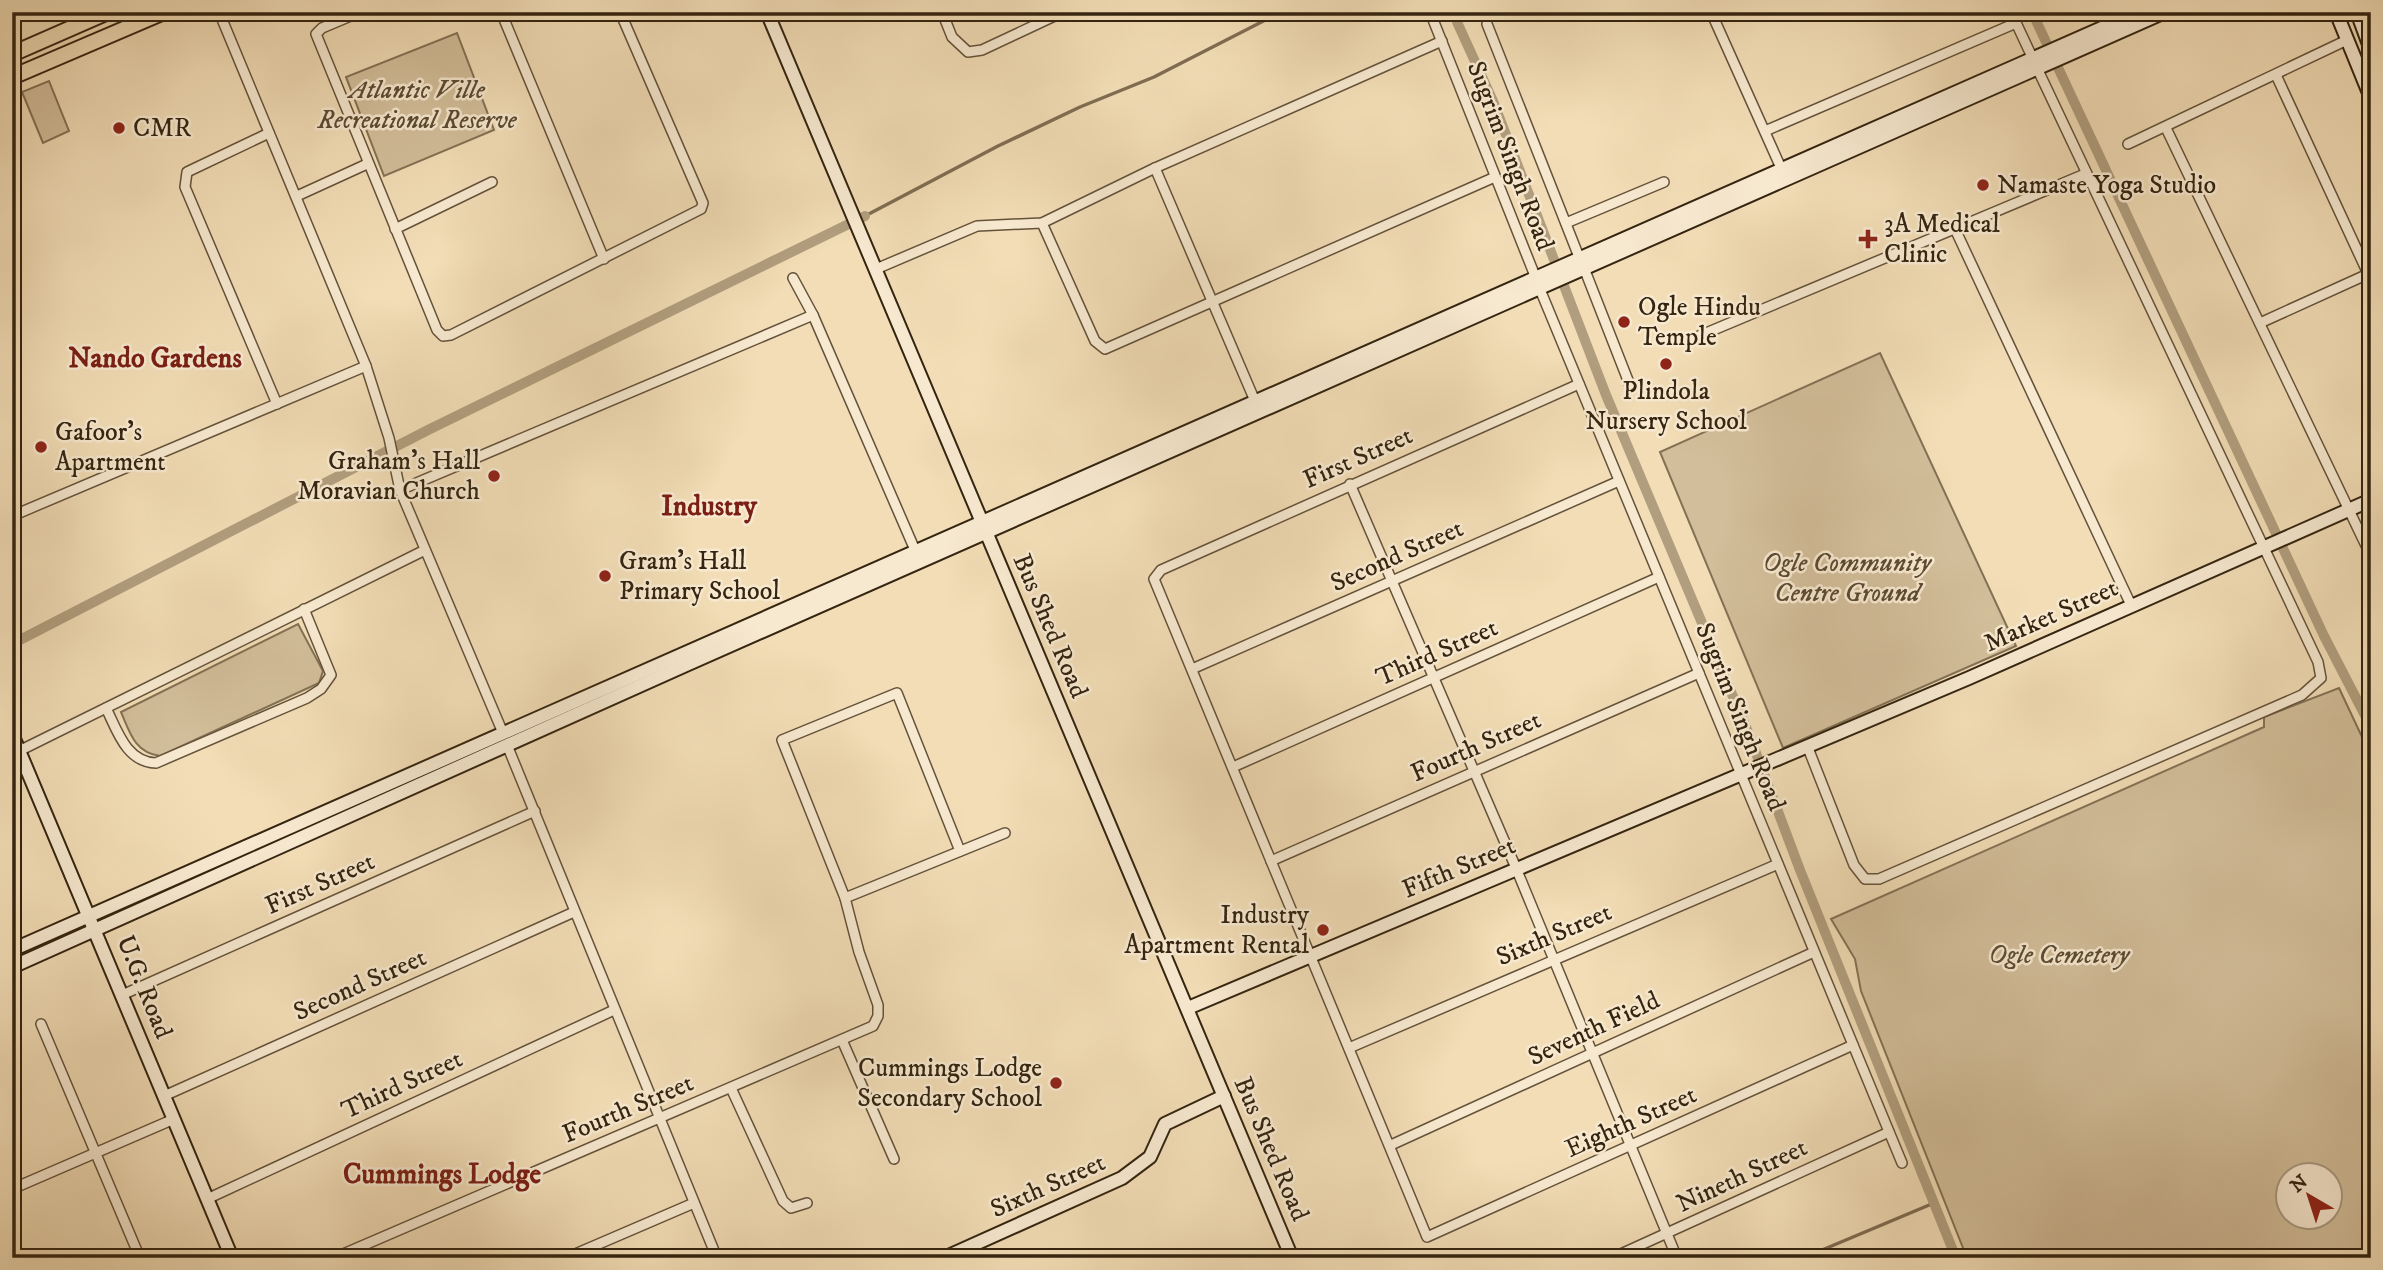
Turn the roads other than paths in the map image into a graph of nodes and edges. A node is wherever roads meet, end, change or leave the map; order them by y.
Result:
1 (108, 12) edge
2 (163, 12) edge
3 (219, 12) edge
4 (360, 12) edge
5 (501, 12) edge
6 (620, 12) edge
7 (767, 12) edge
8 (942, 12) edge
9 (1063, 12) edge
10 (1430, 12) edge
11 (1711, 12) edge
12 (2011, 12) edge
13 (2138, 12) edge
14 (2165, 12) edge
15 (2336, 12) edge
16 (2357, 12) edge
17 (2016, 23) junction
18 (1487, 24) dead end
19 (2347, 40) junction
20 (1442, 41) junction
21 (2371, 50) edge
22 (2057, 53) junction
23 (12, 54) edge
24 (2039, 61) junction
25 (2276, 75) junction
26 (12, 77) edge
27 (2371, 97) edge
28 (2166, 128) junction
29 (1765, 131) junction
30 (269, 133) junction
31 (2128, 144) dead end
32 (367, 164) junction
33 (1155, 168) junction
34 (1781, 168) junction
35 (2085, 174) junction
36 (1496, 177) junction
37 (492, 182) dead end
38 (1664, 182) dead end
39 (297, 196) junction
40 (1042, 223) junction
41 (1566, 223) junction
42 (395, 229) junction
43 (1955, 229) junction
44 (604, 259) junction
45 (1580, 263) junction
46 (876, 269) junction
47 (2369, 277) edge
48 (793, 278) dead end
49 (1538, 281) junction
50 (1212, 302) junction
51 (813, 315) junction
52 (2260, 323) junction
53 (1699, 336) dead end
54 (366, 366) junction
55 (1579, 384) junction
56 (1631, 388) dead end
57 (1255, 401) junction
58 (277, 404) junction
59 (1619, 481) junction
60 (1350, 484) junction
61 (400, 490) junction
62 (2371, 500) edge
63 (2350, 509) junction
64 (12, 516) edge
65 (982, 528) junction
66 (2268, 547) junction
67 (425, 550) junction
68 (915, 550) junction
69 (2371, 556) edge
70 (1659, 577) junction
71 (1392, 581) junction
72 (2132, 605) junction
73 (304, 610) junction
74 (1192, 669) junction
75 (1699, 673) junction
76 (1434, 677) junction
77 (106, 708) junction
78 (12, 734) edge
79 (505, 739) junction
80 (1808, 748) junction
81 (19, 751) junction
82 (1233, 767) junction
83 (1474, 771) junction
84 (1744, 771) junction
85 (535, 811) junction
86 (1005, 833) dead end
87 (960, 851) junction
88 (1271, 861) junction
89 (1778, 864) junction
90 (1516, 868) junction
91 (845, 898) junction
92 (574, 912) junction
93 (89, 916) junction
94 (96, 930) junction
95 (12, 950) edge
96 (1814, 952) junction
97 (1310, 956) junction
98 (1554, 960) junction
99 (12, 967) edge
100 (122, 995) junction
101 (1188, 1008) junction
102 (614, 1010) junction
103 (41, 1024) dead end
104 (842, 1040) junction
105 (1853, 1045) junction
106 (1349, 1048) junction
107 (1592, 1053) junction
108 (731, 1087) junction
109 (164, 1096) junction
110 (1224, 1096) junction
111 (659, 1118) junction
112 (174, 1119) junction
113 (1889, 1132) junction
114 (1391, 1145) junction
115 (1631, 1146) junction
116 (96, 1153) junction
117 (894, 1159) dead end
118 (1902, 1163) dead end
119 (12, 1189) edge
120 (207, 1199) junction
121 (694, 1203) junction
122 (807, 1203) dead end
123 (1667, 1233) junction
124 (140, 1258) edge
125 (232, 1258) edge
126 (334, 1258) edge
127 (566, 1258) edge
128 (717, 1258) edge
129 (944, 1258) edge
130 (1292, 1258) edge
131 (1612, 1258) edge
132 (1677, 1258) edge

1 - 23 main road
2 - 26 main road
3 - 30 street
4 - 32 street
5 - 44 street
6 - 44 street
7 - 46 main road, Bus Shed Road
8 - 9 street
10 - 20 street, Sugrim Singh Road
11 - 29 street
12 - 17 street
13 - 22 main road
14 - 22 main road
15 - 19 main road
16 - 21 main road
17 - 24 street
17 - 29 street
18 - 41 street
19 - 25 street
19 - 27 main road
20 - 33 street
20 - 36 street, Sugrim Singh Road
22 - 24 main road
24 - 34 main road
24 - 35 street
24 - 45 main road
25 - 28 street
25 - 47 street
28 - 31 street
28 - 52 street
29 - 34 street
30 - 39 street
30 - 58 street
32 - 39 street
32 - 42 street
33 - 40 street
33 - 50 street
34 - 45 main road
35 - 43 street
35 - 66 street
36 - 49 street, Sugrim Singh Road
36 - 50 street
37 - 42 street
38 - 41 street
39 - 54 street
40 - 46 street
40 - 50 street
41 - 45 street
42 - 44 street
43 - 53 street
43 - 72 street
45 - 49 main road
45 - 56 street
46 - 65 main road, Bus Shed Road
47 - 52 street
48 - 51 street
49 - 55 street, Sugrim Singh Road
49 - 57 main road
49 - 65 main road
50 - 57 street
51 - 61 street
51 - 68 street
52 - 63 street
54 - 58 street
54 - 61 street
55 - 59 street, Sugrim Singh Road
55 - 60 street, First Street
57 - 65 main road
58 - 64 street
59 - 70 street, Sugrim Singh Road
59 - 71 street, Second Street
60 - 71 street
60 - 74 street, First Street
61 - 67 street
62 - 63 main road, Market Street
63 - 66 main road, Market Street
63 - 69 street
65 - 68 main road
65 - 79 main road
65 - 101 main road, Bus Shed Road
66 - 72 main road, Market Street
66 - 80 street
67 - 73 street
67 - 79 street
68 - 79 main road
70 - 75 street, Sugrim Singh Road
70 - 76 street, Third Street
71 - 74 street, Second Street
71 - 76 street
72 - 80 main road, Market Street
73 - 77 street
73 - 77 street
74 - 82 street
75 - 83 street, Fourth Street
75 - 84 street, Sugrim Singh Road
76 - 82 street, Third Street
76 - 83 street
77 - 81 street
78 - 81 main road, U.G. Road
79 - 85 street
79 - 93 main road
79 - 94 main road
80 - 84 main road, Market Street
81 - 93 main road, U.G. Road
82 - 88 street
83 - 88 street, Fourth Street
83 - 90 street
84 - 89 street, Sugrim Singh Road
84 - 90 main road, Fifth Street
85 - 92 street
85 - 100 street, First Street
86 - 87 street
87 - 91 street
87 - 91 street
88 - 97 street
89 - 96 street, Sugrim Singh Road
89 - 98 street, Sixth Street
90 - 97 main road, Fifth Street
90 - 98 street
91 - 104 street, Fourth Street
92 - 102 street
92 - 109 street, Second Street
93 - 94 main road, U.G. Road
93 - 95 main road
94 - 99 main road
94 - 100 main road, U.G. Road
96 - 105 street, Sugrim Singh Road
96 - 107 street, Seventh Field
97 - 101 main road, Fifth Street
97 - 106 street
98 - 106 street, Sixth Street
98 - 107 street
100 - 109 main road, U.G. Road
101 - 110 main road, Bus Shed Road
102 - 111 street
102 - 120 street, Third Street
103 - 116 street
104 - 108 street, Fourth Street
104 - 117 street
105 - 113 street, Sugrim Singh Road
105 - 115 street, Eighth Street
106 - 114 street
107 - 114 street, Seventh Field
107 - 115 street
108 - 111 street, Fourth Street
108 - 122 street
109 - 112 main road, U.G. Road
110 - 129 main road, Sixth Street
110 - 130 main road, Bus Shed Road
111 - 121 street
111 - 126 street, Fourth Street
112 - 116 street
112 - 120 main road, U.G. Road
113 - 118 street, Sugrim Singh Road
113 - 123 street, Nineth Street
114 - 115 street, Eighth Street
115 - 123 street
116 - 119 street
116 - 124 street
120 - 125 main road, U.G. Road
121 - 127 street
121 - 128 street
123 - 131 street, Nineth Street
123 - 132 street

